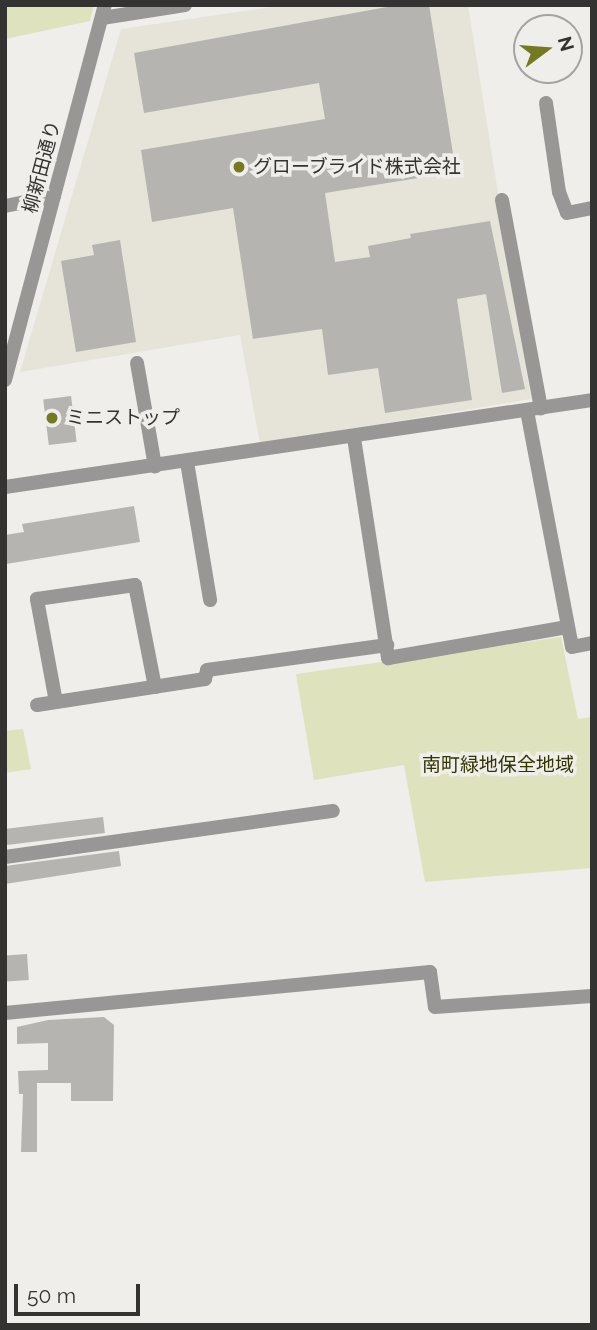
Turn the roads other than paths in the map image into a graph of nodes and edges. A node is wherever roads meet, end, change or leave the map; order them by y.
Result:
1 (186, 5) edge
2 (104, 12) edge
3 (546, 103) dead end
4 (54, 196) junction
5 (502, 200) dead end
6 (5, 206) edge
7 (592, 208) edge
8 (137, 363) dead end
9 (5, 380) edge
10 (592, 400) edge
11 (534, 410) junction
12 (354, 439) junction
13 (187, 462) junction
14 (155, 466) junction
15 (5, 487) edge
16 (210, 600) dead end
17 (567, 627) junction
18 (592, 643) edge
19 (387, 645) junction
20 (155, 687) junction
21 (55, 702) junction
22 (37, 705) dead end
23 (333, 811) dead end
24 (5, 857) edge
25 (592, 996) edge
26 (5, 1013) edge

1 - 2 street
2 - 4 street, 柳新田通り
3 - 7 street
4 - 6 street
4 - 9 street, 柳新田通り
5 - 11 street
8 - 14 street
10 - 11 street
11 - 12 street
11 - 17 street
12 - 13 street
12 - 19 street
13 - 14 street
13 - 16 street
14 - 15 street
17 - 18 street
17 - 19 street
19 - 20 street
20 - 21 street
20 - 21 street
21 - 22 street
23 - 24 street
25 - 26 street

